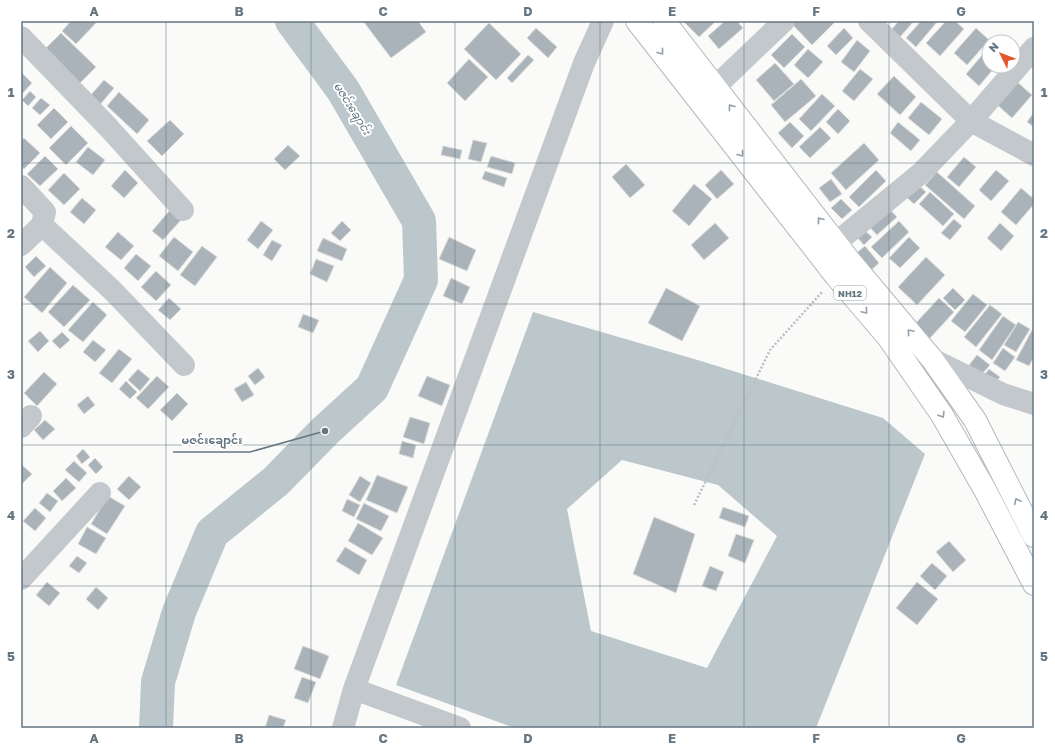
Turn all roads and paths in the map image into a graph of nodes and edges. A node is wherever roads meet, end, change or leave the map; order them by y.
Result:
1 (603, 21) edge
2 (637, 21) edge
3 (664, 21) edge
4 (784, 21) edge
5 (869, 21) edge
6 (21, 37) edge
7 (1034, 48) edge
8 (715, 87) junction
9 (972, 122) junction
10 (1034, 155) edge
11 (21, 186) edge
12 (183, 210) dead end
13 (42, 225) junction
14 (21, 245) edge
15 (829, 249) junction
16 (836, 276) junction
17 (932, 359) junction
18 (184, 365) dead end
19 (1034, 404) edge
20 (100, 493) dead end
21 (694, 505) dead end
22 (1034, 536) edge
23 (21, 579) edge
24 (1034, 584) edge
25 (354, 689) junction
26 (343, 728) edge
27 (460, 728) edge

1 - 25 street
2 -> 15 highway, NH12
3 - 8 highway, NH12
4 - 8 street
5 - 9 street
6 - 12 street
7 - 9 street
15 -> 8 highway, NH12
9 - 10 street
9 - 15 street
11 - 13 street
13 - 14 street
13 - 18 street
15 - 16 highway, NH12
17 -> 15 highway, NH12
16 - 21 path
16 -> 24 highway, NH12
17 - 19 street
22 -> 17 highway, NH12
20 - 23 street
25 - 26 street
25 - 27 street

